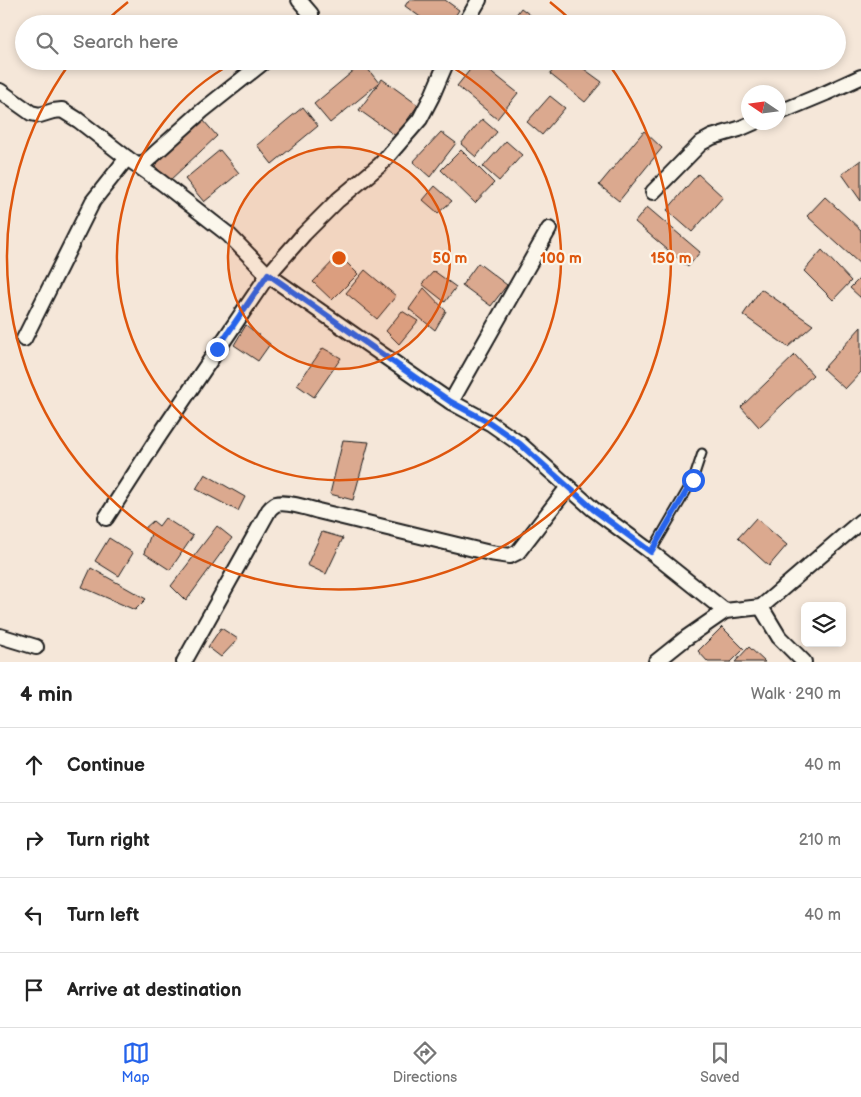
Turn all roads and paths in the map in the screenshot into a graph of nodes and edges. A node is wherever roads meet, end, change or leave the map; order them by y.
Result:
1 (299, 0) edge
2 (479, 0) edge
3 (311, 15) edge
4 (471, 15) edge
5 (254, 70) edge
6 (443, 70) edge
7 (861, 77) edge
8 (0, 91) edge
9 (786, 110) edge
10 (741, 128) edge
11 (127, 158) junction
12 (140, 167) junction
13 (653, 192) dead end
14 (549, 229) dead end
15 (268, 274) junction
16 (24, 339) dead end
17 (451, 402) junction
18 (702, 453) dead end
19 (568, 487) junction
20 (106, 518) dead end
21 (861, 521) edge
22 (651, 552) junction
23 (761, 607) junction
24 (725, 611) junction
25 (0, 636) edge
26 (36, 647) dead end
27 (184, 662) edge
28 (656, 662) edge
29 (804, 662) edge

1 - 3 street
2 - 4 street
5 - 12 street
6 - 15 street
7 - 9 street
8 - 11 street
10 - 13 street
11 - 12 street
11 - 16 street
12 - 15 street
14 - 17 street
15 - 17 street
15 - 20 street
17 - 19 street
18 - 22 lane
19 - 22 street
19 - 27 street
21 - 23 street
22 - 24 street
23 - 24 street
23 - 29 street
24 - 28 street
25 - 26 street

